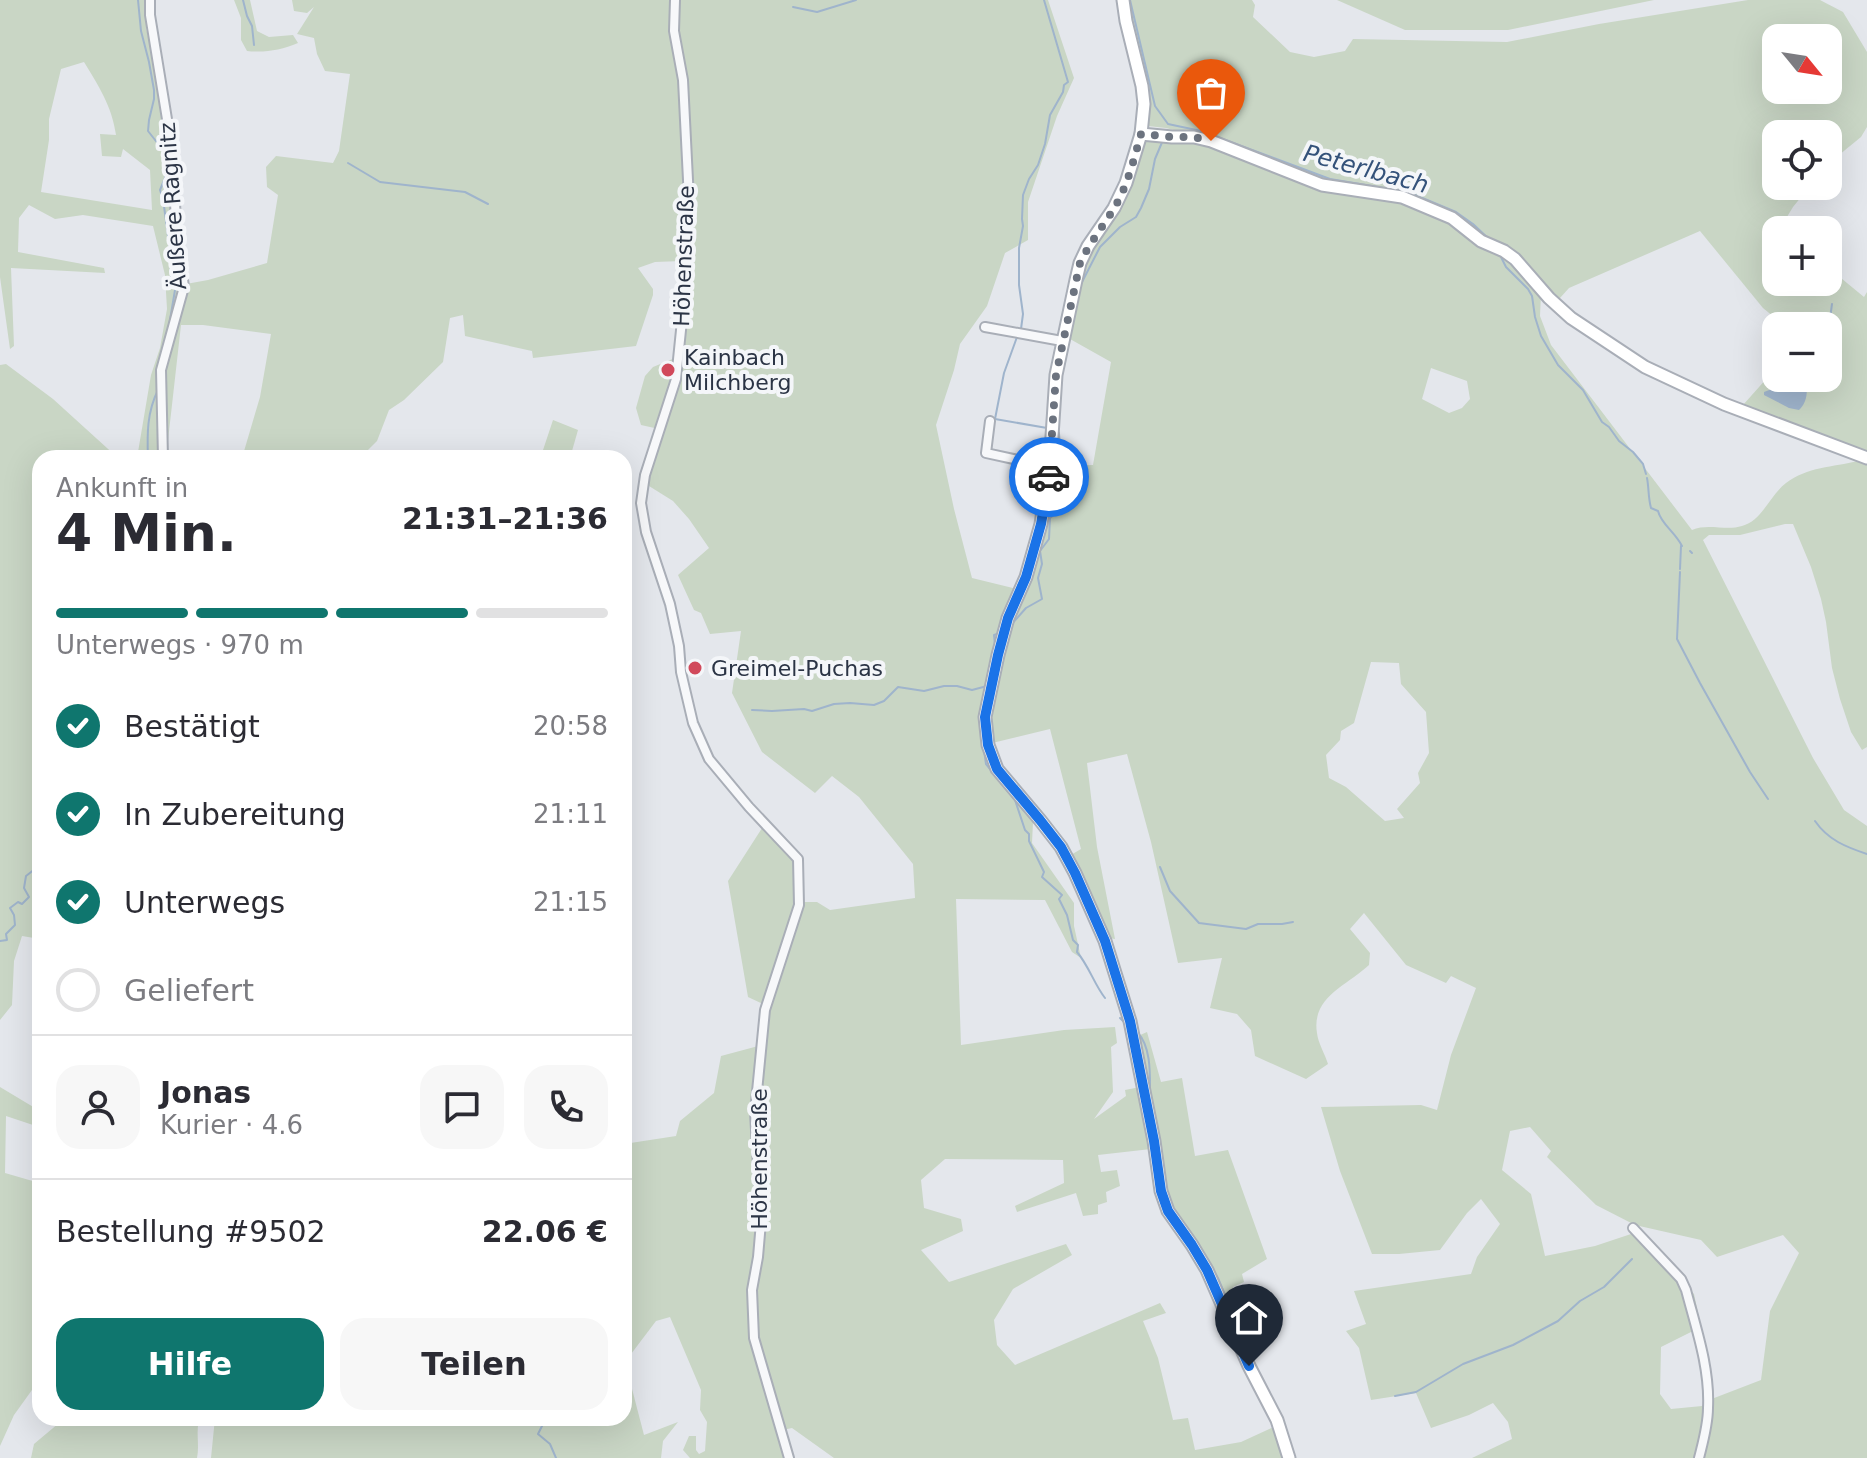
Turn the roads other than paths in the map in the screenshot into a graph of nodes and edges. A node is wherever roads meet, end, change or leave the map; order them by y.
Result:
1 (150, 0) edge
2 (675, 0) edge
3 (1123, 0) edge
4 (1141, 134) junction
5 (985, 327) dead end
6 (1062, 341) junction
7 (990, 421) dead end
8 (163, 450) edge
9 (1867, 458) edge
10 (1050, 467) junction
11 (1633, 1228) dead end
12 (789, 1458) edge
13 (1289, 1458) edge
14 (1699, 1458) edge

1 - 8 street, Äußere Ragnitz
2 - 12 street, Höhenstraße
3 - 4 main road
4 - 6 main road
4 - 9 main road
5 - 6 street
6 - 10 main road
7 - 10 street
10 - 13 main road
11 - 14 street

